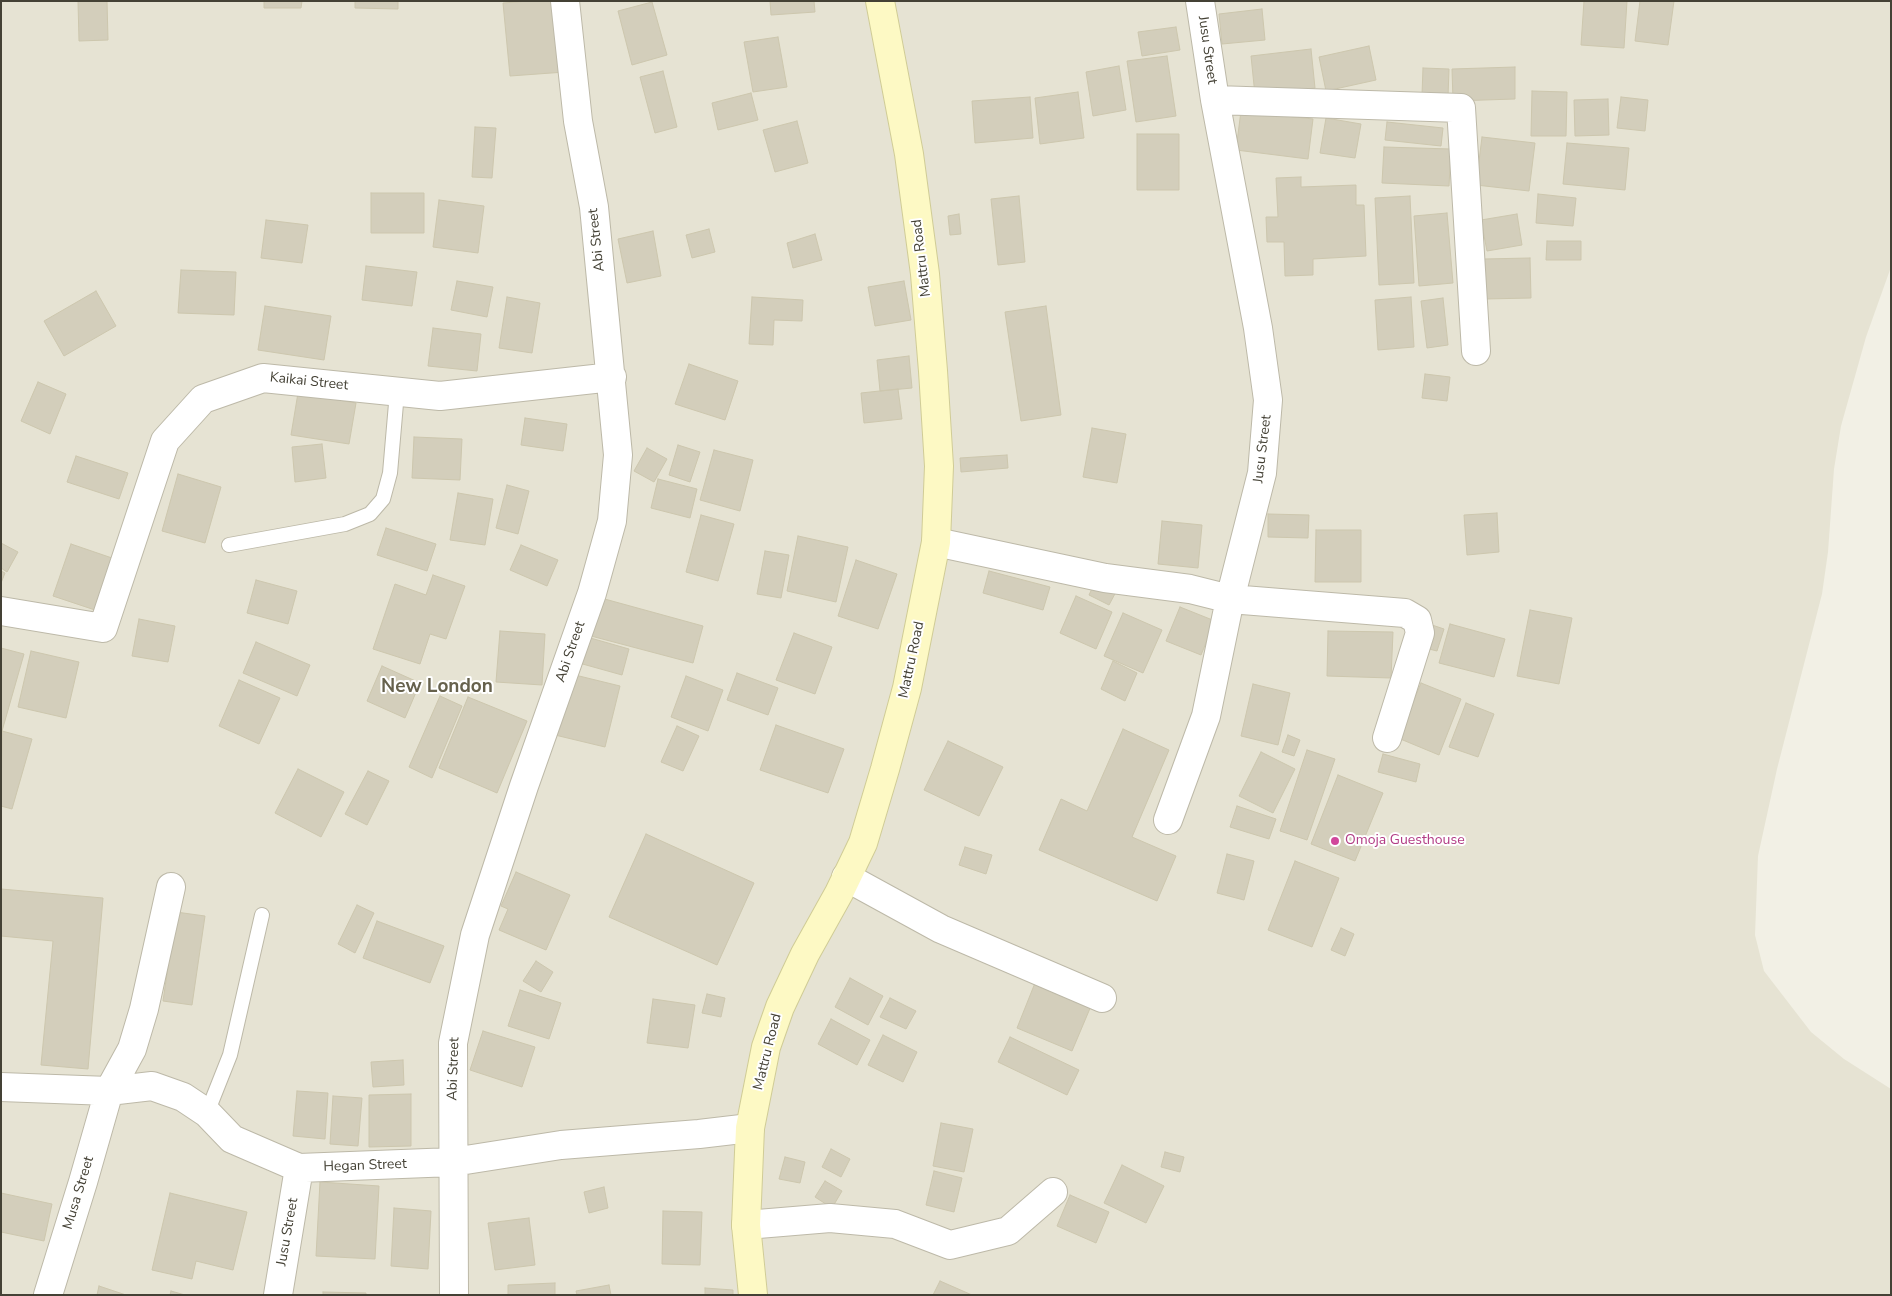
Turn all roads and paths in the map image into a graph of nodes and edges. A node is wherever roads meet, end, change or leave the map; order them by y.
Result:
1 (566, 1) edge
2 (880, 1) edge
3 (1200, 1) edge
4 (1215, 100) junction
5 (1476, 351) dead end
6 (612, 377) junction
7 (397, 392) junction
8 (936, 542) junction
9 (229, 545) dead end
10 (1230, 599) junction
11 (1, 611) edge
12 (1387, 738) dead end
13 (1168, 820) dead end
14 (846, 877) junction
15 (170, 887) dead end
16 (262, 915) dead end
17 (1102, 998) dead end
18 (1, 1087) edge
19 (109, 1091) junction
20 (207, 1113) junction
21 (750, 1128) junction
22 (453, 1162) junction
23 (299, 1168) junction
24 (1053, 1192) dead end
25 (746, 1225) junction
26 (48, 1295) edge
27 (278, 1295) edge
28 (454, 1295) edge
29 (753, 1295) edge

1 - 6 street, Abi Street
2 - 8 main road, Mattru Road
3 - 4 street, Jusu Street
4 - 5 street
4 - 10 street, Jusu Street
6 - 7 street, Kaikai Street
6 - 22 street, Abi Street
7 - 9 lane
7 - 11 street, Kaikai Street
8 - 10 street
8 - 14 main road, Mattru Road
10 - 12 street
10 - 13 street, Jusu Street
14 - 17 street
14 - 21 main road, Mattru Road
15 - 19 street, Musa Street
16 - 20 lane
18 - 19 street, Hegan Street
19 - 20 street, Hegan Street
19 - 26 street, Musa Street
20 - 23 street, Hegan Street
21 - 22 street, Hegan Street
21 - 25 main road, Mattru Road
22 - 23 street, Hegan Street
22 - 28 street, Abi Street
23 - 27 street, Jusu Street
24 - 25 street
25 - 29 main road, Mattru Road

